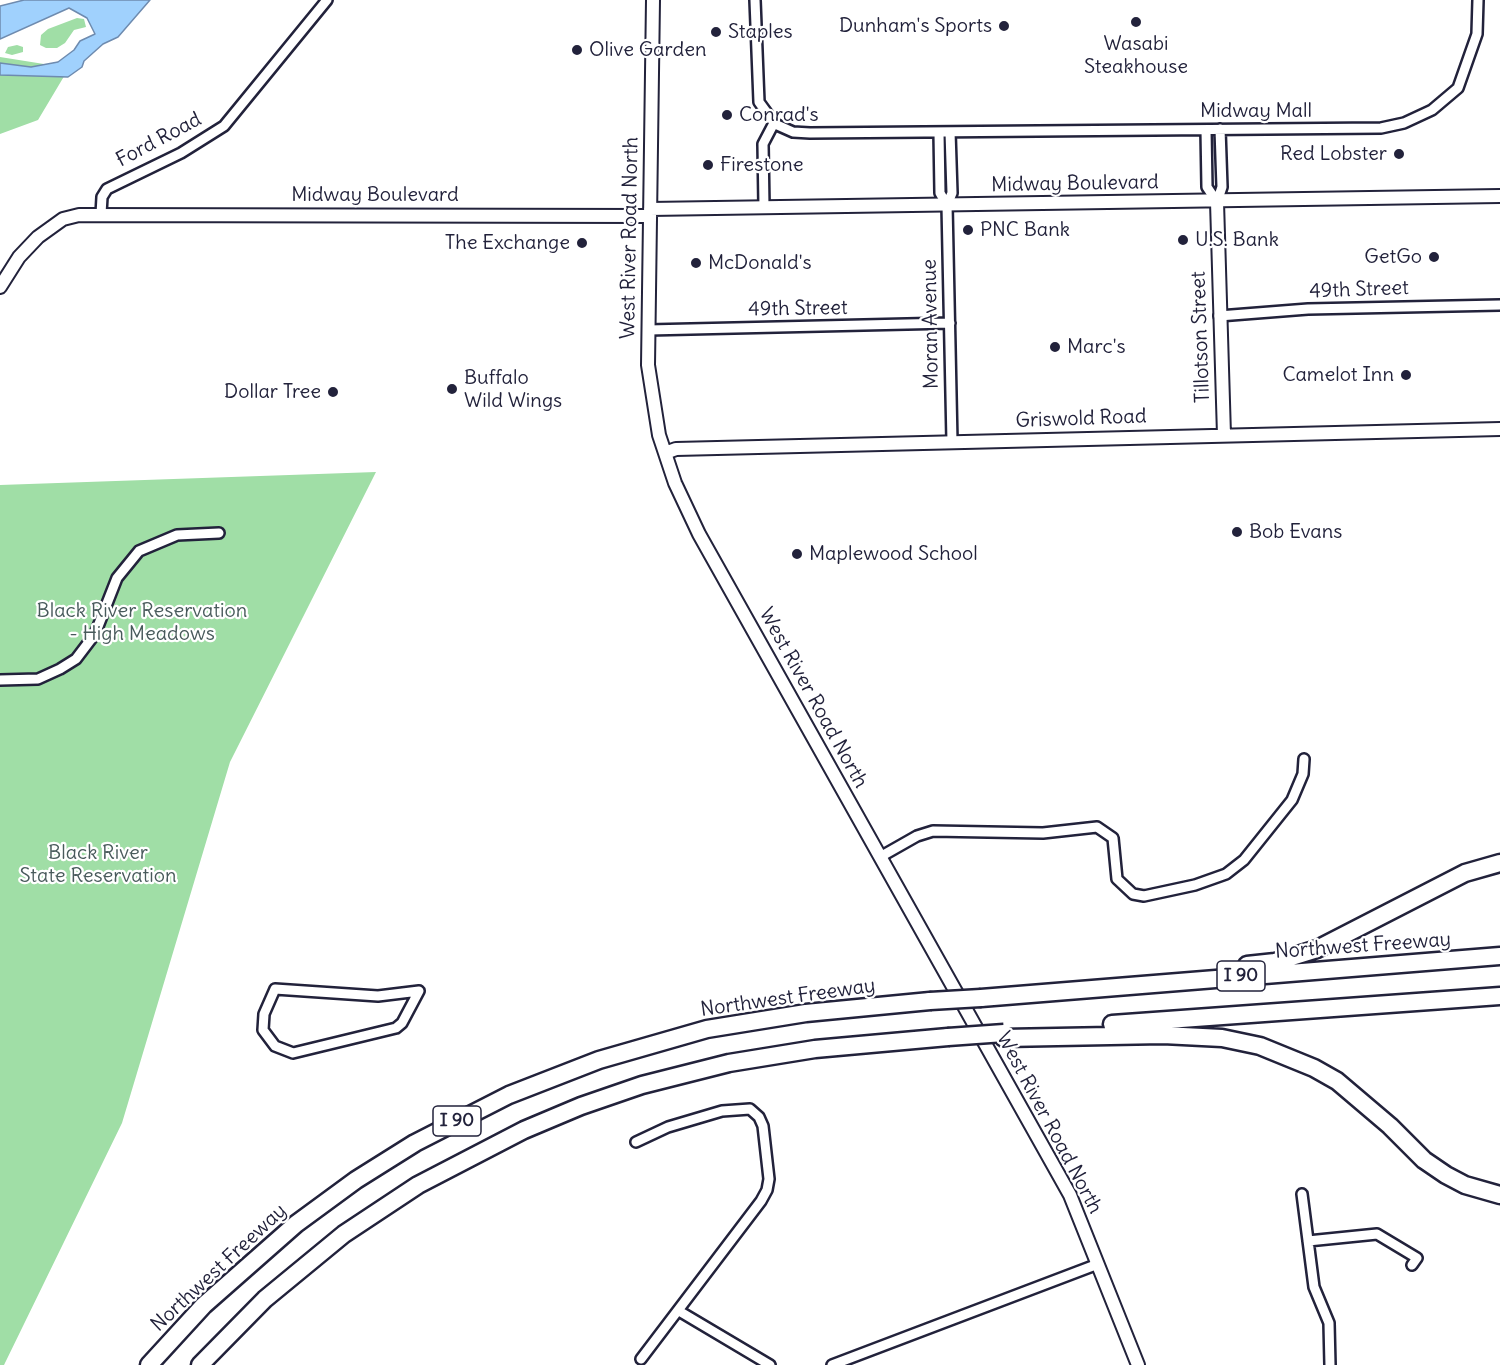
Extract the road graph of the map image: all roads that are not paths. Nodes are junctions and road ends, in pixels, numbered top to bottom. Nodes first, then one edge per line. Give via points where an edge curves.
1 (327, 0) edge
2 (653, 0) edge
3 (755, 0) edge
4 (1478, 0) edge
5 (774, 123) junction
6 (1220, 129) junction
7 (1206, 130) junction
8 (939, 132) junction
9 (951, 132) junction
10 (1500, 196) edge
11 (1217, 202) junction
12 (947, 205) junction
13 (764, 207) junction
14 (650, 212) junction
15 (101, 214) junction
16 (0, 287) edge
17 (1500, 305) edge
18 (1219, 316) junction
19 (950, 323) junction
20 (648, 330) junction
21 (1500, 429) edge
22 (1224, 435) junction
23 (952, 442) junction
24 (664, 453) junction
25 (219, 533) dead end
26 (0, 680) edge
27 (1304, 759) dead end
28 (880, 858) junction
29 (1500, 863) edge
30 (1500, 956) edge
31 (1035, 993) junction
32 (398, 995) joint
33 (1500, 996) edge
34 (1004, 1035) junction
35 (636, 1142) dead end
36 (1302, 1194) dead end
37 (1500, 1194) edge
38 (1308, 1241) junction
39 (1098, 1264) junction
40 (1412, 1265) dead end
41 (679, 1311) junction
42 (641, 1359) dead end
43 (149, 1365) edge
44 (200, 1365) edge
45 (770, 1365) edge
46 (832, 1365) edge
47 (1138, 1365) edge
48 (1330, 1365) edge

1 - 15 street, Ford Road via 224,126 188,150 107,189
2 - 14 street, West River Road North
3 - 5 street via 758,98
4 - 6 street, Midway Mall via 1478,33 1464,78 1455,92 1422,115 1381,128
5 - 8 street via 802,133
5 - 13 street via 763,144
6 - 7 street, Midway Mall
6 - 11 street, Tillotson Street via 1222,187
7 - 9 street, Midway Mall
7 - 11 street, Tillotson Street via 1207,186
8 - 9 street, Midway Mall
8 - 12 street, Moran Avenue via 940,193
9 - 12 street, Moran Avenue via 952,193
10 - 11 street, Midway Boulevard
11 - 12 street, Midway Boulevard
11 - 18 street, Tillotson Street
12 - 13 street, Midway Boulevard
12 - 19 street, Moran Avenue
13 - 14 street, Midway Boulevard
14 - 15 street, Midway Boulevard
14 - 20 street, West River Road North
15 - 16 street via 72,216 45,231 26,249
17 - 18 street, 49th Street via 1308,309
18 - 22 street, Tillotson Street
19 - 20 street, 49th Street
19 - 23 street, Moran Avenue
20 - 24 street, West River Road North via 652,400
21 - 22 street, Griswold Road
22 - 23 street, Griswold Road
23 - 24 street, Griswold Road via 676,449
24 - 28 street, West River Road North via 699,534
25 - 26 street via 177,535 139,551 118,577 95,634 76,659 38,678
27 - 28 street via 1303,774 1292,800 1244,860 1226,874 1195,885 1144,896 1133,894 1117,879 1113,838 1097,827 1043,833 933,831
28 - 39 street, West River Road North via 1070,1195
29 - 31 highway via 1465,873 1317,949 1275,962 1079,983
30 - 31 highway, Northwest Freeway / I 90
31 - 43 highway, Northwest Freeway / I 90, bridge via 806,1013 707,1029 599,1060 509,1095 416,1143 296,1224 204,1305
32 - 32 street via 419,991 402,1023 388,1031 293,1053 275,1046 263,1030 264,1014 275,989
33 - 34 highway, I 90
34 - 37 highway via 1163,1035 1222,1038 1260,1046 1337,1082 1446,1175 1465,1185
34 - 44 highway, I 90, bridge via 771,1056 685,1073 581,1106 524,1130 418,1185 344,1234 265,1299
35 - 41 street via 668,1127 738,1108 755,1112 763,1126 769,1170 767,1190
36 - 38 street
38 - 40 street via 1377,1234 1418,1258
38 - 48 street via 1314,1287 1329,1323
39 - 46 street
39 - 47 street, West River Road North
41 - 42 street
41 - 45 street

